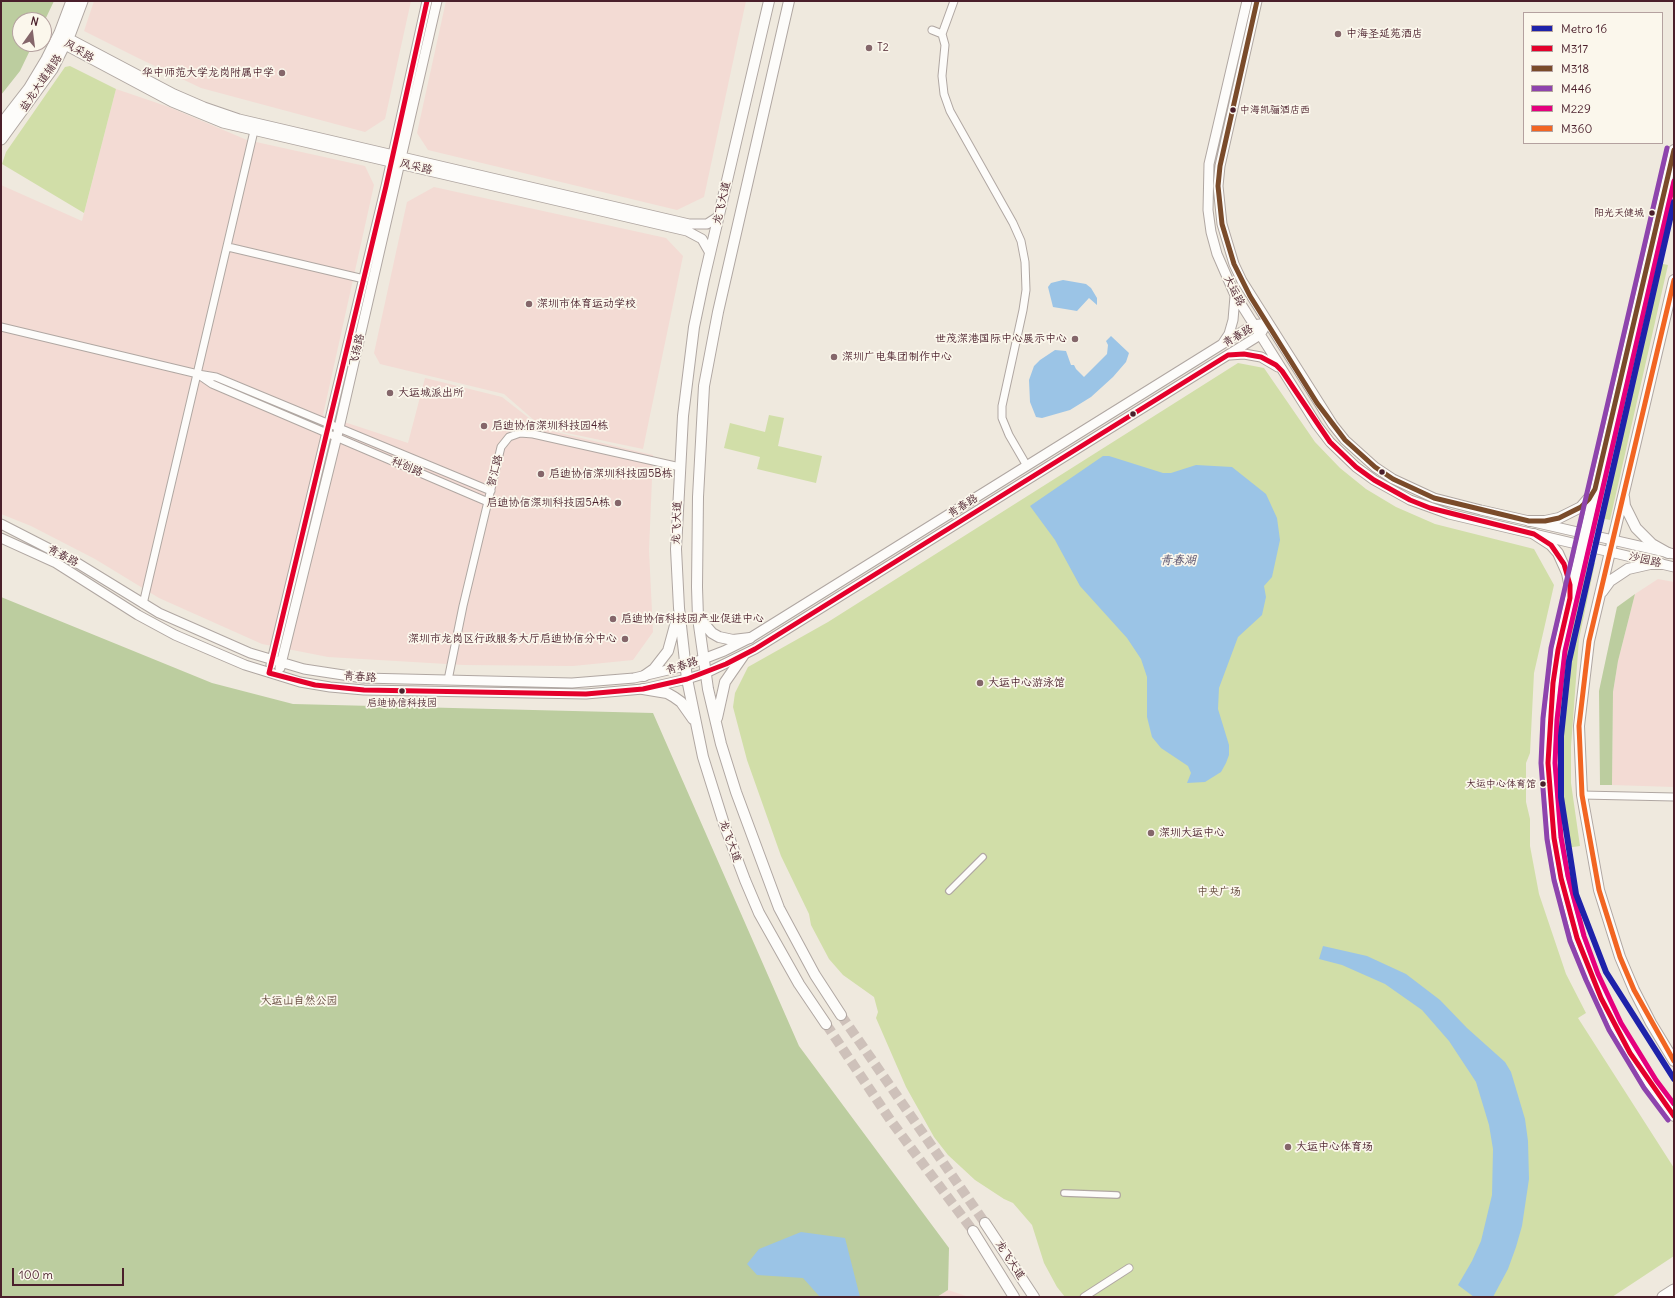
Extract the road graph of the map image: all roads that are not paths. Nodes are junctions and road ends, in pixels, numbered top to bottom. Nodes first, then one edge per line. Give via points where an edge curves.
1 (72, 1) edge
2 (82, 1) edge
3 (428, 1) edge
4 (437, 1) edge
5 (768, 1) edge
6 (789, 1) edge
7 (954, 1) edge
8 (1247, 1) edge
9 (1257, 1) edge
10 (932, 30) dead end
11 (942, 34) junction
12 (64, 40) junction
13 (1, 125) edge
14 (254, 131) junction
15 (1, 139) edge
16 (1674, 150) edge
17 (397, 159) junction
18 (718, 217) junction
19 (228, 248) junction
20 (710, 253) junction
21 (364, 279) junction
22 (1674, 280) edge
23 (1234, 293) junction
24 (1267, 323) junction
25 (1254, 325) junction
26 (1, 327) edge
27 (1260, 335) junction
28 (1221, 345) junction
29 (1228, 355) junction
30 (1282, 371) junction
31 (198, 374) junction
32 (328, 428) junction
33 (338, 432) junction
34 (1027, 466) junction
35 (680, 467) junction
36 (1595, 489) junction
37 (491, 491) junction
38 (1624, 492) junction
39 (488, 502) junction
40 (1528, 521) junction
41 (1, 524) edge
42 (1534, 534) junction
43 (1590, 535) junction
44 (1, 538) edge
45 (1612, 540) junction
46 (1582, 546) junction
47 (1592, 548) joint
48 (1610, 552) junction
49 (1671, 554) edge
50 (1662, 564) junction
51 (1674, 567) edge
52 (1570, 598) junction
53 (1599, 599) junction
54 (143, 604) junction
55 (679, 608) junction
56 (698, 618) junction
57 (750, 638) junction
58 (743, 656) junction
59 (705, 659) junction
60 (277, 661) junction
61 (686, 666) junction
62 (706, 673) junction
63 (274, 674) junction
64 (644, 676) junction
65 (687, 679) junction
66 (448, 680) junction
67 (643, 689) junction
68 (695, 721) junction
69 (716, 724) junction
70 (1582, 795) junction
71 (1674, 798) edge
72 (983, 857) dead end
73 (949, 891) dead end
74 (841, 1015) tunnel mouth
75 (826, 1024) tunnel mouth
76 (1674, 1061) edge
77 (1674, 1116) edge
78 (1064, 1193) dead end
79 (1118, 1195) dead end
80 (985, 1223) tunnel mouth
81 (973, 1231) tunnel mouth
82 (1129, 1268) dead end
83 (1674, 1290) edge
84 (1014, 1297) edge
85 (1034, 1297) edge
86 (1084, 1297) edge
87 (1663, 1297) edge

1 - 12 main road, 盐龙大道辅路
2 - 12 main road, 盐龙大道辅路
3 - 17 street, 飞扬路
4 - 17 street, 飞扬路
5 - 18 main road, 龙飞大道
6 - 56 main road, 龙飞大道 via 718,312 704,386 696,556
7 - 11 street
8 - 23 street, 大运路 via 1213,143 1207,187 1211,232 1217,254
9 - 24 street, 大运路 via 1223,147 1218,186 1222,224 1234,264
10 - 11 street
11 - 34 street via 945,45 942,76 944,94 950,111 1021,241 1026,290 1002,406 1002,418
12 - 13 main road, 盐龙大道辅路
12 - 14 street, 风采路 via 187,110
12 - 15 main road, 盐龙大道辅路 via 35,94
12 - 17 street, 风采路 via 216,112
14 - 17 street, 风采路
14 - 19 street
16 - 36 main road
17 - 18 street, 风采路 via 689,224 707,224
17 - 20 street, 风采路 via 687,232 702,239
17 - 21 street, 飞扬路
17 - 33 street, 飞扬路
18 - 20 main road, 龙飞大道
19 - 21 street
19 - 31 street
20 - 35 main road, 龙飞大道 via 690,355
21 - 32 street, 飞扬路
22 - 38 main road
23 - 25 street, 大运路
23 - 28 street via 1233,320
24 - 25 street, 青春路
24 - 27 street, 青春路
24 - 40 street, 大运路 via 1333,425 1345,440 1375,467 1406,486 1434,498
25 - 27 street, 大运路
25 - 28 street, 青春路
26 - 31 street, 科创路
27 - 29 street, 青春路
27 - 30 street, 大运路
28 - 34 street, 青春路
29 - 30 street via 1261,357
29 - 58 street, 青春路
30 - 42 street, 大运路 via 1330,442 1351,463 1374,480 1430,508
31 - 32 street, 科创路 via 216,377
31 - 54 street
32 - 33 street, 科创路
32 - 60 street, 飞扬路
33 - 37 street
33 - 39 street, 科创路
33 - 60 street, 飞扬路
34 - 57 street, 青春路
35 - 37 street, 智汇路 via 520,433 509,437 501,447
35 - 55 main road, 龙飞大道 via 676,549
36 - 40 main road via 1585,503 1571,513 1559,518
36 - 43 main road
37 - 39 street, 智汇路
38 - 45 main road
38 - 49 main road via 1626,506 1636,528 1652,544
39 - 66 street, 智汇路
40 - 43 street, 大运路
41 - 54 street, 青春路 via 79,564
42 - 46 street, 大运路
42 - 52 main road via 1551,545 1564,564 1570,585
43 - 45 street, 沙园路
43 - 46 main road
44 - 63 street, 青春路 via 56,563 154,624 224,657
45 - 48 main road
45 - 49 street, 沙园路
46 - 47 street, 大运路
46 - 52 main road
47 - 48 street, 沙园路
48 - 50 street, 沙园路
48 - 53 main road
50 - 51 street, 沙园路
50 - 53 main road via 1628,569 1610,581
52 - 77 main road via 1558,650 1549,726 1550,802 1561,878 1577,938 1601,998 1630,1053
53 - 70 main road via 1589,641 1581,697 1579,726
54 - 60 street, 青春路 via 201,633
55 - 61 main road, 龙飞大道
55 - 64 main road via 668,651 654,669
56 - 57 main road via 706,628 719,637 733,640
56 - 59 main road, 龙飞大道
57 - 59 street, 青春路
58 - 62 street, 青春路
58 - 69 main road via 725,682
59 - 61 street, 青春路
59 - 62 main road, 龙飞大道
60 - 63 street, 飞扬路
60 - 66 street, 青春路 via 343,676
61 - 64 street, 青春路
61 - 65 main road, 龙飞大道
62 - 65 street, 青春路
62 - 69 main road, 龙飞大道
63 - 67 street, 青春路 via 315,685 364,690 586,694
64 - 66 street, 青春路 via 572,683
65 - 67 street, 青春路
65 - 68 main road, 龙飞大道
67 - 68 main road via 667,693 674,697
68 - 75 main road, 龙飞大道 via 703,757 724,824 745,880 775,942
69 - 74 main road, 龙飞大道 via 736,792 779,908 815,975
70 - 71 street
70 - 76 main road via 1591,854 1608,922 1634,990
72 - 73 street
78 - 79 street
80 - 85 main road, 龙飞大道
81 - 84 main road, 龙飞大道
82 - 86 street
83 - 87 main road

